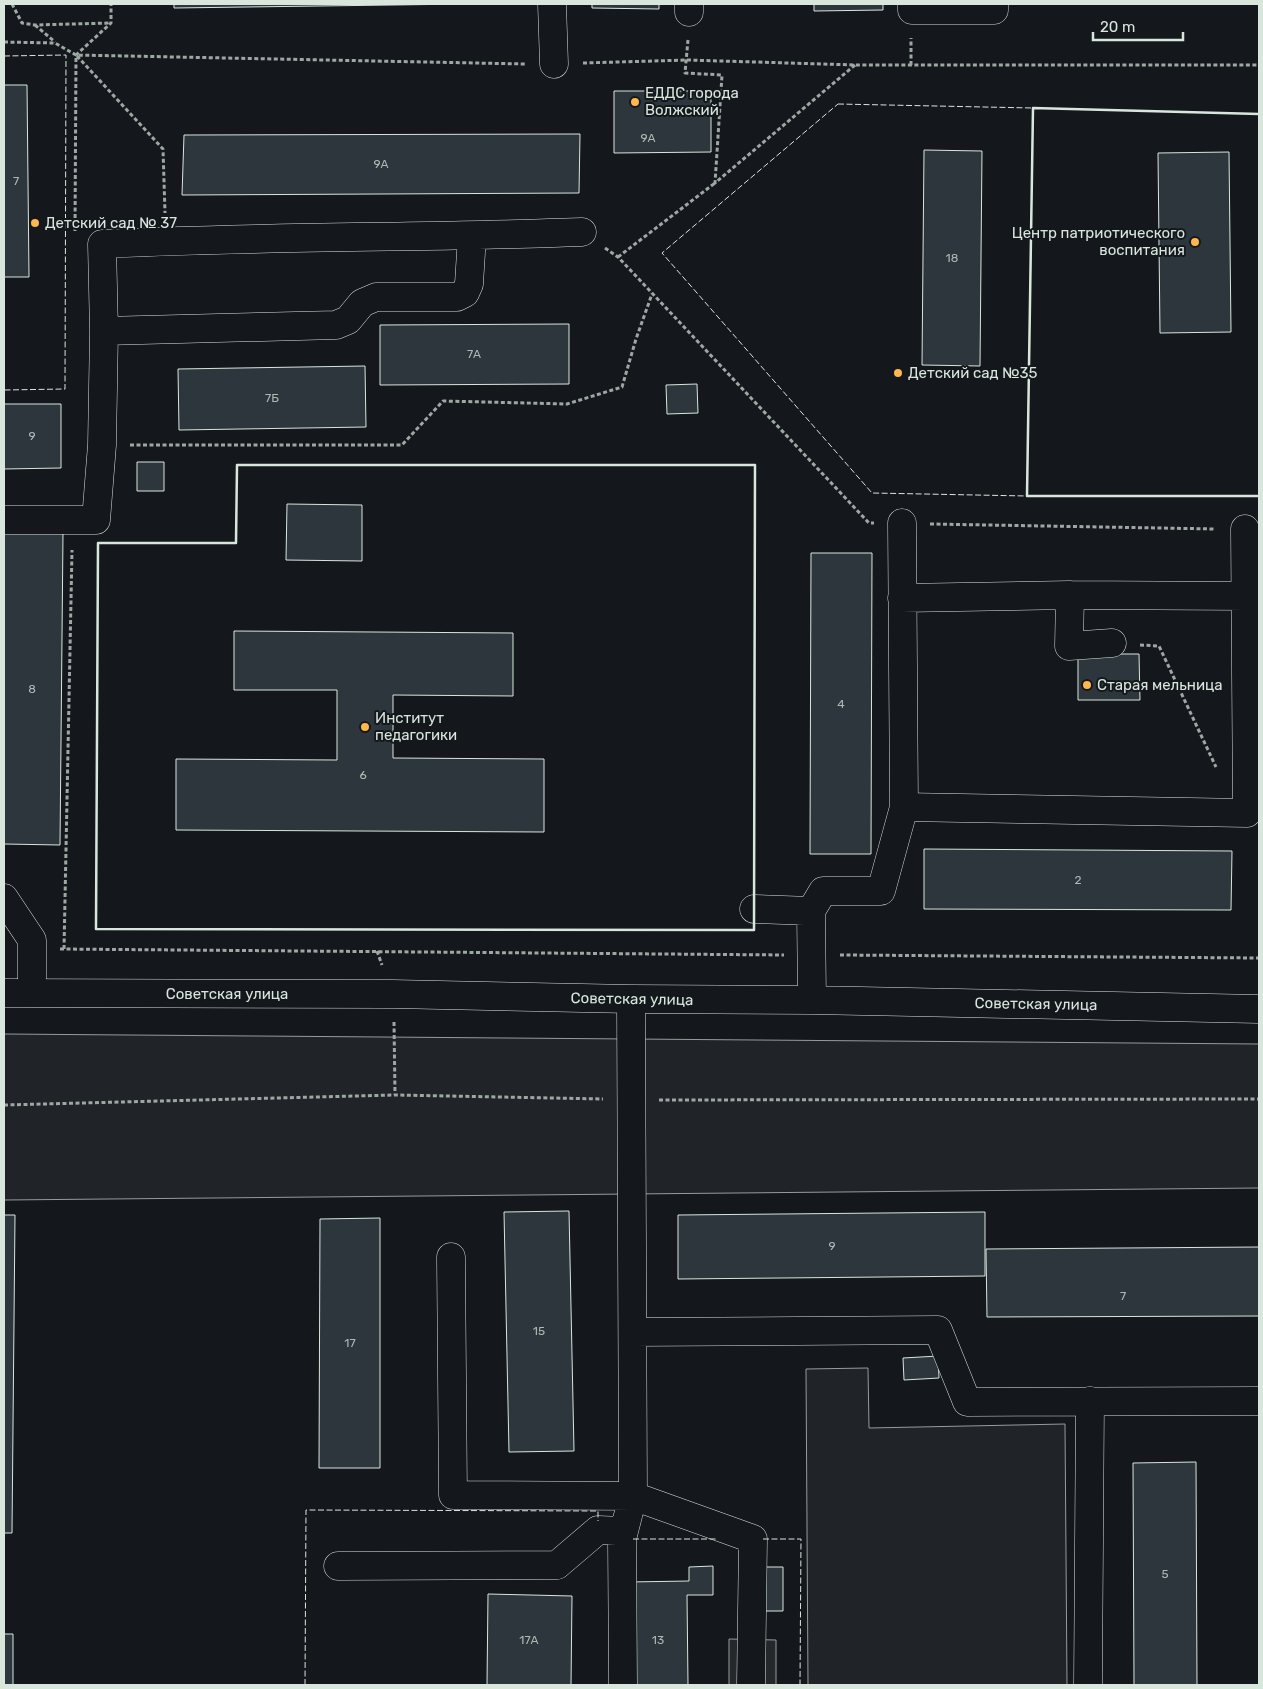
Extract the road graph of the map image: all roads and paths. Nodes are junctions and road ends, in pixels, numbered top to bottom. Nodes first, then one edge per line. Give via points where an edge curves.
1 (12, 4) edge
2 (552, 4) edge
3 (912, 4) edge
4 (994, 4) edge
5 (111, 23) dead end
6 (35, 25) junction
7 (4, 42) edge
8 (55, 43) junction
9 (76, 55) junction
10 (687, 60) junction
11 (554, 64) junction
12 (856, 65) junction
13 (1259, 65) edge
14 (715, 183) junction
15 (582, 232) joint
16 (472, 236) junction
17 (165, 241) junction
18 (618, 257) junction
19 (652, 294) junction
20 (104, 331) junction
21 (102, 446) junction
22 (4, 520) edge
23 (72, 521) junction
24 (902, 523) junction
25 (1246, 529) joint
26 (1070, 595) junction
27 (1246, 596) junction
28 (902, 598) junction
29 (1112, 643) joint
30 (1217, 769) dead end
31 (904, 807) junction
32 (4, 898) edge
33 (754, 909) dead end
34 (811, 911) junction
35 (811, 955) junction
36 (1259, 958) edge
37 (4, 993) edge
38 (32, 993) junction
39 (630, 999) junction
40 (812, 1000) junction
41 (1259, 1009) edge
42 (451, 1258) dead end
43 (633, 1332) junction
44 (1090, 1401) junction
45 (1259, 1401) edge
46 (633, 1496) junction
47 (623, 1531) junction
48 (338, 1566) dead end
49 (623, 1685) edge
50 (751, 1685) edge
51 (1088, 1685) edge

1 - 6 path via 22,23
2 - 11 street
3 - 4 street via 912,10 994,10
5 - 6 path
6 - 8 path
7 - 8 path
8 - 9 path
9 - 11 path
9 - 17 path via 163,150
10 - 11 path
10 - 12 path
10 - 14 path via 685,73 722,75
12 - 13 path
12 - 14 path
14 - 18 path
15 - 16 street
15 - 18 path
16 - 17 street
16 - 20 street via 469,284 465,293 457,297 376,297 362,302 348,320 336,325
17 - 20 street via 102,244
18 - 19 path
19 - 21 path via 622,387 567,404 443,401 402,445
19 - 24 path via 869,523
20 - 21 street
21 - 23 street via 96,520
22 - 23 street
23 - 35 path via 64,949
24 - 25 path
24 - 28 street
25 - 27 street
26 - 27 street
26 - 28 street
26 - 29 street via 1069,646
27 - 31 street via 1247,813
28 - 31 street
29 - 30 path via 1159,646
31 - 34 street via 881,891 823,891
32 - 38 street via 32,940
33 - 34 street
34 - 35 street
35 - 36 path
35 - 40 street
37 - 38 street, Советская улица
38 - 39 street, Советская улица via 383,994
39 - 40 street, Советская улица
39 - 43 street
40 - 41 street, Советская улица
42 - 46 street via 453,1495
43 - 44 street via 938,1330 967,1402
43 - 46 street
44 - 45 street
44 - 51 street
46 - 47 street
46 - 50 street via 753,1539
47 - 48 street via 598,1530 556,1565
47 - 49 street

